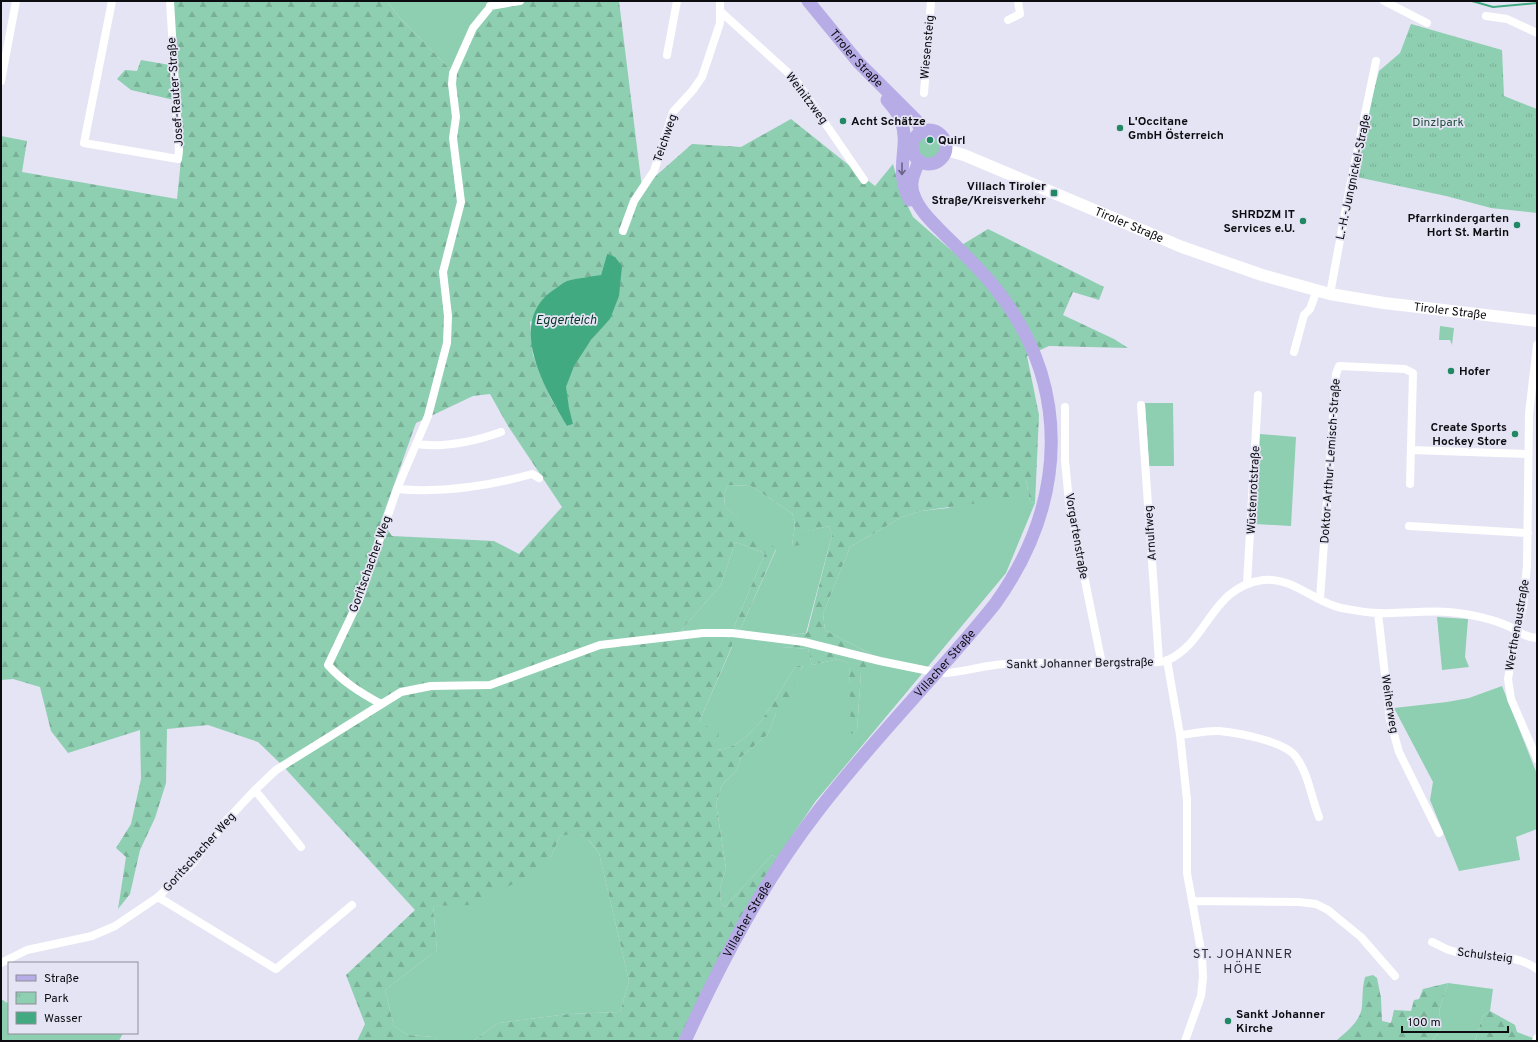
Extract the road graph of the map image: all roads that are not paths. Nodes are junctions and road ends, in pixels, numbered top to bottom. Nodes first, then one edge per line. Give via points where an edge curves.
1 (16, 1) edge
2 (112, 1) edge
3 (170, 1) edge
4 (520, 1) edge
5 (677, 1) edge
6 (720, 1) edge
7 (808, 1) edge
8 (931, 1) edge
9 (1018, 1) edge
10 (1384, 1) edge
11 (492, 4) edge
12 (720, 11) junction
13 (1486, 16) dead end
14 (1008, 20) dead end
15 (1427, 23) dead end
16 (1537, 33) edge
17 (667, 55) dead end
18 (1376, 61) dead end
19 (1, 81) edge
20 (877, 82) junction
21 (924, 93) dead end
22 (922, 132) junction
23 (946, 150) junction
24 (919, 161) junction
25 (864, 180) dead end
26 (931, 221) junction
27 (623, 231) dead end
28 (1317, 290) junction
29 (1330, 294) junction
30 (1537, 321) edge
31 (1537, 345) edge
32 (1294, 352) dead end
33 (1258, 396) dead end
34 (1141, 405) dead end
35 (1065, 407) dead end
36 (501, 432) dead end
37 (417, 444) junction
38 (1411, 450) junction
39 (1528, 454) junction
40 (539, 478) dead end
41 (1410, 484) dead end
42 (397, 489) junction
43 (1409, 526) dead end
44 (1528, 533) junction
45 (1247, 584) junction
46 (1320, 599) junction
47 (1378, 613) junction
48 (1516, 631) junction
49 (1537, 638) edge
50 (1167, 660) junction
51 (1158, 661) junction
52 (1102, 664) junction
53 (929, 671) dead end
54 (945, 673) dead end
55 (382, 704) junction
56 (1180, 735) junction
57 (1537, 759) edge
58 (255, 790) junction
59 (1318, 817) dead end
60 (1439, 833) dead end
61 (301, 847) dead end
62 (158, 898) junction
63 (1192, 902) junction
64 (352, 905) dead end
65 (1432, 942) dead end
66 (1, 963) edge
67 (1537, 969) edge
68 (1395, 976) dead end
69 (1537, 1038) edge
70 (686, 1041) edge
71 (1185, 1041) edge
72 (1536, 1041) edge

1 - 19 street
2 - 3 street, Josef-Rauter-Straße via 84,143 178,159 180,151
4 - 11 street
5 - 17 street
6 - 12 street, Teichweg
7 - 20 main road, Tiroler Straße
8 - 21 street, Wiesensteig
9 - 14 street via 1020,14
10 - 15 street
11 - 37 street, Goritschacher Weg via 473,28 453,73 456,117 453,138 461,202 443,272 448,316 447,343 428,416
12 - 25 street, Weinitzweg via 795,79
12 - 27 street, Teichweg via 720,23 702,76 673,112 654,170 634,200
13 - 16 street via 1507,19
18 - 29 street, L.-H.-Jungnickel-Straße
20 - 22 main road, Tiroler Straße via 916,120
20 -> 26 main road via 879,90 901,121 904,142 901,170 903,188 916,213 925,222
22 - 23 main road via 931,130 938,133 944,139
22 - 24 main road via 915,138 912,147
23 - 24 main road via 942,159 934,164
23 - 28 main road, Tiroler Straße via 964,154 1219,261
24 - 26 main road via 912,176 912,188 915,198
26 - 70 main road, Villacher Straße via 991,283 1020,322 1029,339 1045,385 1051,426 1047,488 1030,542 1009,584 995,604 849,771 787,853 762,890 734,941
28 - 29 main road, Tiroler Straße
28 - 32 street via 1310,309 1304,315
29 - 30 main road, Tiroler Straße
31 - 39 street, Werthenaustraße via 1528,414
33 - 45 street, Wüstenrotstraße
34 - 51 street, Arnulfweg
35 - 52 street, Vorgartenstraße via 1065,461 1069,502
36 - 37 street via 475,441 435,447
37 - 42 street, Goritschacher Weg
38 - 39 street
38 - 41 street
38 - 46 street, Doktor-Arthur-Lemisch-Straße via 1413,373 1405,369 1338,366
39 - 44 street, Werthenaustraße
40 - 42 street via 532,474 494,484 419,491
42 - 55 street, Goritschacher Weg via 359,600 328,665 353,688
43 - 44 street
44 - 48 street, Werthenaustraße via 1523,606
45 - 46 street via 1265,580 1284,582
45 - 50 street via 1233,591 1188,646
46 - 47 street via 1339,607
47 - 48 street via 1448,612 1478,617
47 - 60 street, Weiherweg via 1390,720 1399,752
48 - 49 street via 1524,637
48 - 57 street, Werthenaustraße via 1508,679 1512,699
50 - 51 street, Sankt Johanner Bergstraße
50 - 56 street
51 - 52 street, Sankt Johanner Bergstraße
52 - 54 street, Sankt Johanner Bergstraße via 1003,664
53 - 55 street via 804,642 732,633 704,633 600,645 490,685 431,686 401,692
55 - 58 street, Goritschacher Weg via 276,770
56 - 59 street via 1218,731 1271,741 1295,755 1306,773
56 - 63 street via 1187,800 1187,873
58 - 61 street
58 - 62 street, Goritschacher Weg via 225,822 192,864
62 - 64 street via 276,969
62 - 66 street, Goritschacher Weg via 115,926 92,936 27,950
63 - 68 street via 1316,904 1328,910 1361,938
63 - 71 street via 1203,976 1201,996
65 - 67 street, Schulsteig via 1448,950 1517,959 1528,962
69 - 72 street

